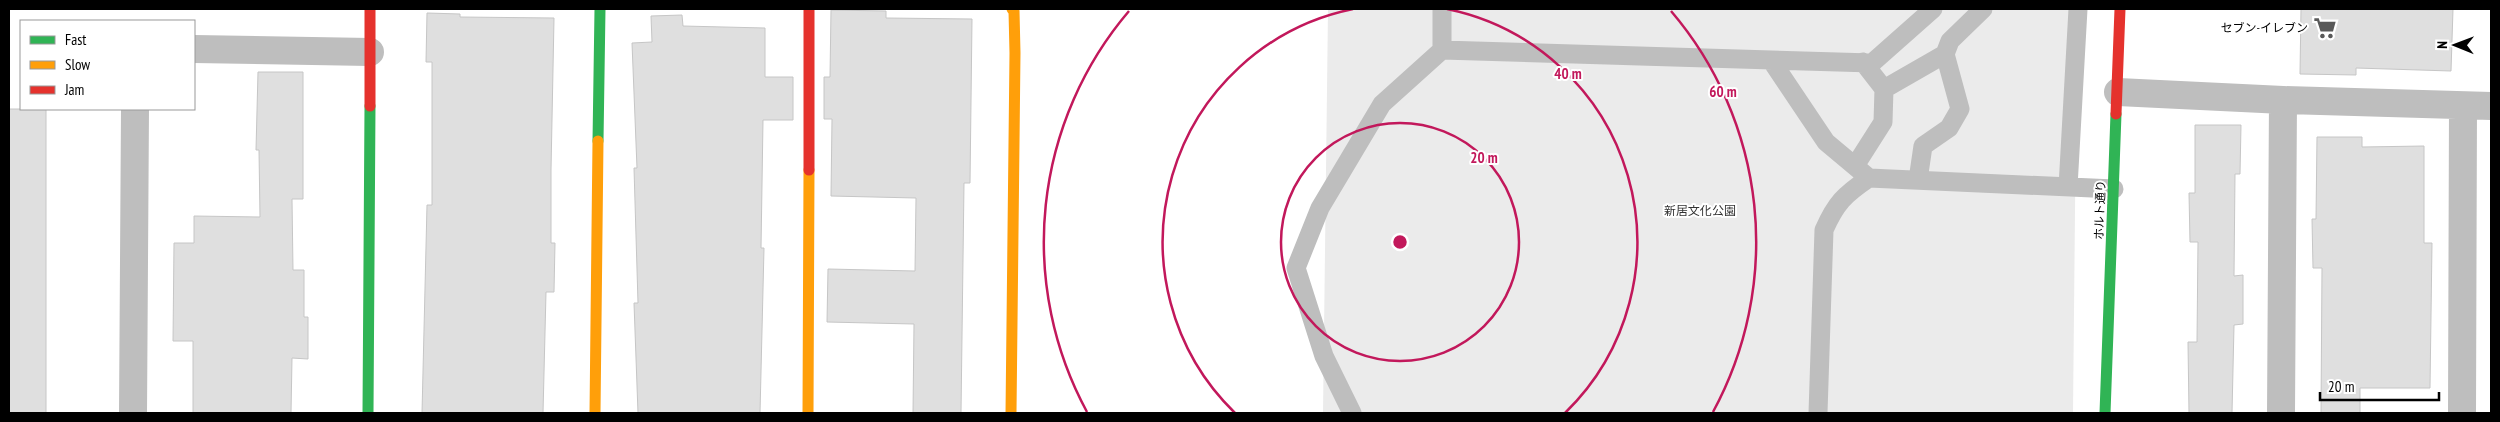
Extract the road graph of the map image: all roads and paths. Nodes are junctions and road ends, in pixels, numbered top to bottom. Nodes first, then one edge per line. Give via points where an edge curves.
1 (370, 9) edge
2 (600, 9) edge
3 (809, 9) edge
4 (1012, 9) edge
5 (1442, 9) edge
6 (1933, 9) edge
7 (1983, 9) edge
8 (2078, 9) edge
9 (2120, 9) edge
10 (195, 49) edge
11 (1442, 50) junction
12 (370, 52) junction
13 (1945, 54) junction
14 (1771, 60) junction
15 (1863, 62) junction
16 (1884, 89) junction
17 (2118, 92) junction
18 (2283, 100) junction
19 (2463, 106) junction
20 (2491, 106) edge
21 (135, 110) edge
22 (1862, 172) junction
23 (1918, 180) junction
24 (2068, 188) junction
25 (2114, 189) junction
26 (133, 413) edge
27 (368, 413) edge
28 (595, 413) edge
29 (808, 413) edge
30 (1011, 413) edge
31 (1352, 413) edge
32 (1818, 413) edge
33 (2105, 413) edge
34 (2281, 413) edge
35 (2462, 413) edge

1 - 12 street
2 - 28 street
3 - 29 street
4 - 30 street via 1015,53
5 - 11 lane
6 - 15 lane via 1872,63
7 - 13 lane via 1950,41
8 - 24 lane
9 - 17 street, ホルト通り
10 - 12 street
11 - 14 lane
11 - 31 lane via 1382,104 1320,208 1296,268 1324,356
12 - 27 street
13 - 16 lane
13 - 23 lane via 1960,109 1948,128 1923,146
14 - 15 lane
14 - 22 lane via 1826,142
15 - 16 lane
16 - 22 lane via 1883,122
17 - 18 street
17 - 25 street, ホルト通り
18 - 19 street
18 - 34 street
19 - 20 street
19 - 35 street
21 - 26 street
22 - 23 lane
22 - 32 lane via 1853,189 1834,207 1824,230
23 - 24 lane
24 - 25 lane
25 - 33 street, ホルト通り

